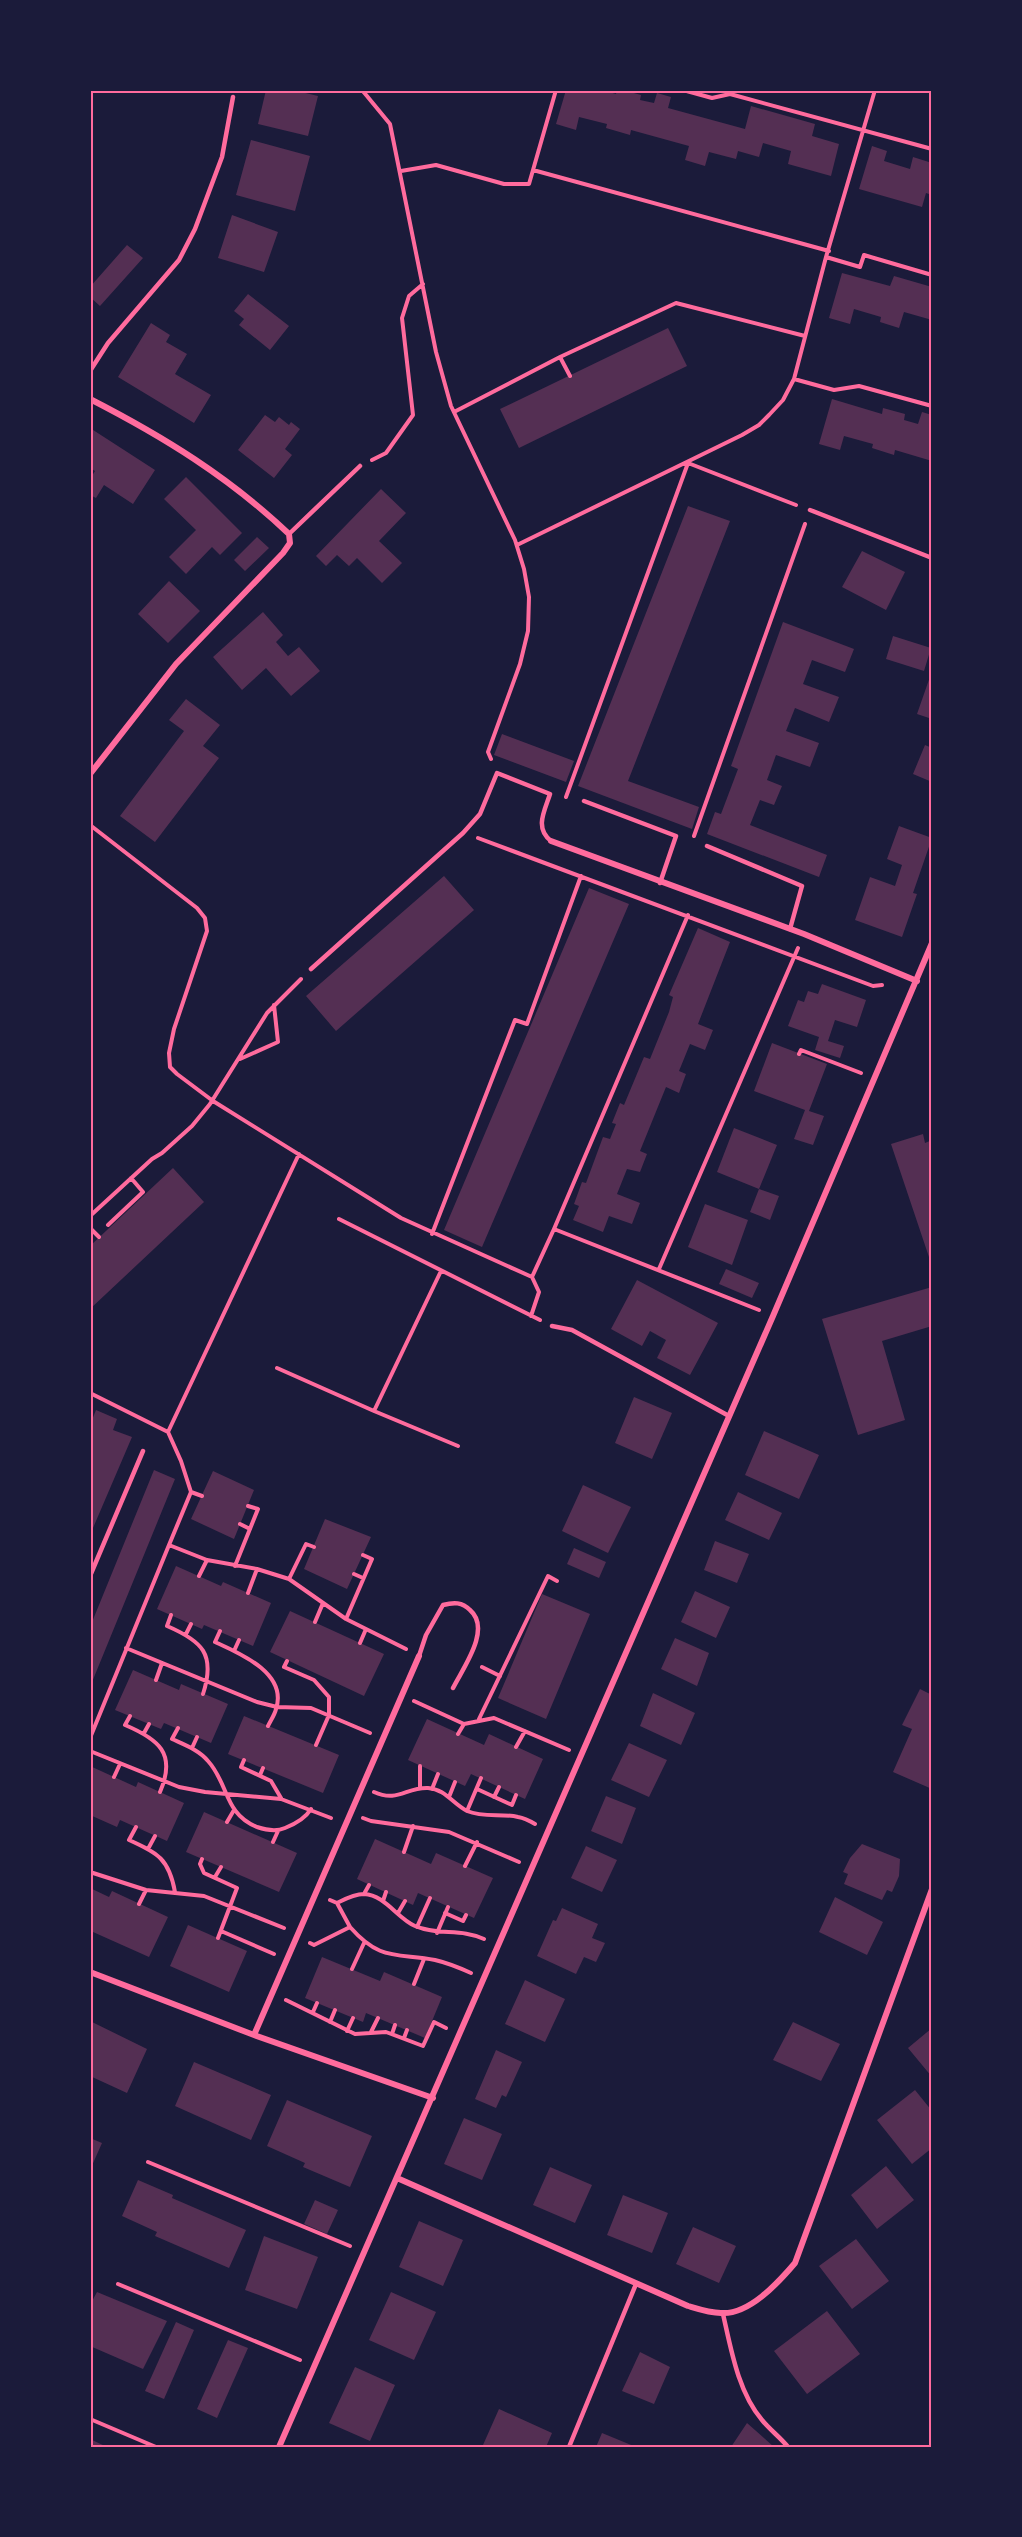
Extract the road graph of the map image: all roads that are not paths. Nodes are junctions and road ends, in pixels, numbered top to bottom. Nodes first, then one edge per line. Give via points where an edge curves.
1 (233, 97) dead end
2 (90, 371) edge
3 (90, 399) edge
4 (360, 466) road end
5 (810, 510) road end
6 (289, 534) junction
7 (932, 558) edge
8 (90, 774) edge
9 (584, 801) dead end
10 (551, 841) joint
11 (707, 846) dead end
12 (660, 883) junction
13 (790, 929) junction
14 (932, 943) edge
15 (311, 969) road end
16 (917, 981) junction
17 (552, 1326) road end
18 (729, 1416) junction
19 (143, 1450) dead end
20 (90, 1576) edge
21 (419, 1656) joint
22 (453, 1688) dead end
23 (932, 1889) edge
24 (90, 1972) edge
25 (254, 2035) junction
26 (432, 2097) junction
27 (397, 2178) junction
28 (636, 2284) junction
29 (723, 2314) junction
30 (279, 2447) edge
31 (569, 2447) edge
32 (788, 2447) edge

1 - 2 lane via 222,156 179,260 108,342
3 - 6 street via 211,468
4 - 6 lane
5 - 7 lane
6 - 8 street via 290,543 283,553 176,664
9 - 12 lane via 676,836
10 - 12 street
10 - 15 lane via 543,835 541,824 550,794 497,773 480,814 463,833
11 - 13 lane via 802,886
12 - 13 street
13 - 16 street
14 - 16 street
16 - 18 street
17 - 18 lane via 572,1330
18 - 26 street
19 - 20 lane
21 - 22 lane via 443,1605 463,1604 473,1612 479,1636
21 - 25 street
23 - 29 street via 795,2263 764,2296
24 - 25 street
25 - 26 street
26 - 27 street
27 - 28 street
27 - 30 street
28 - 29 street via 688,2306
28 - 31 lane
29 - 32 lane via 732,2356 747,2397 761,2419

